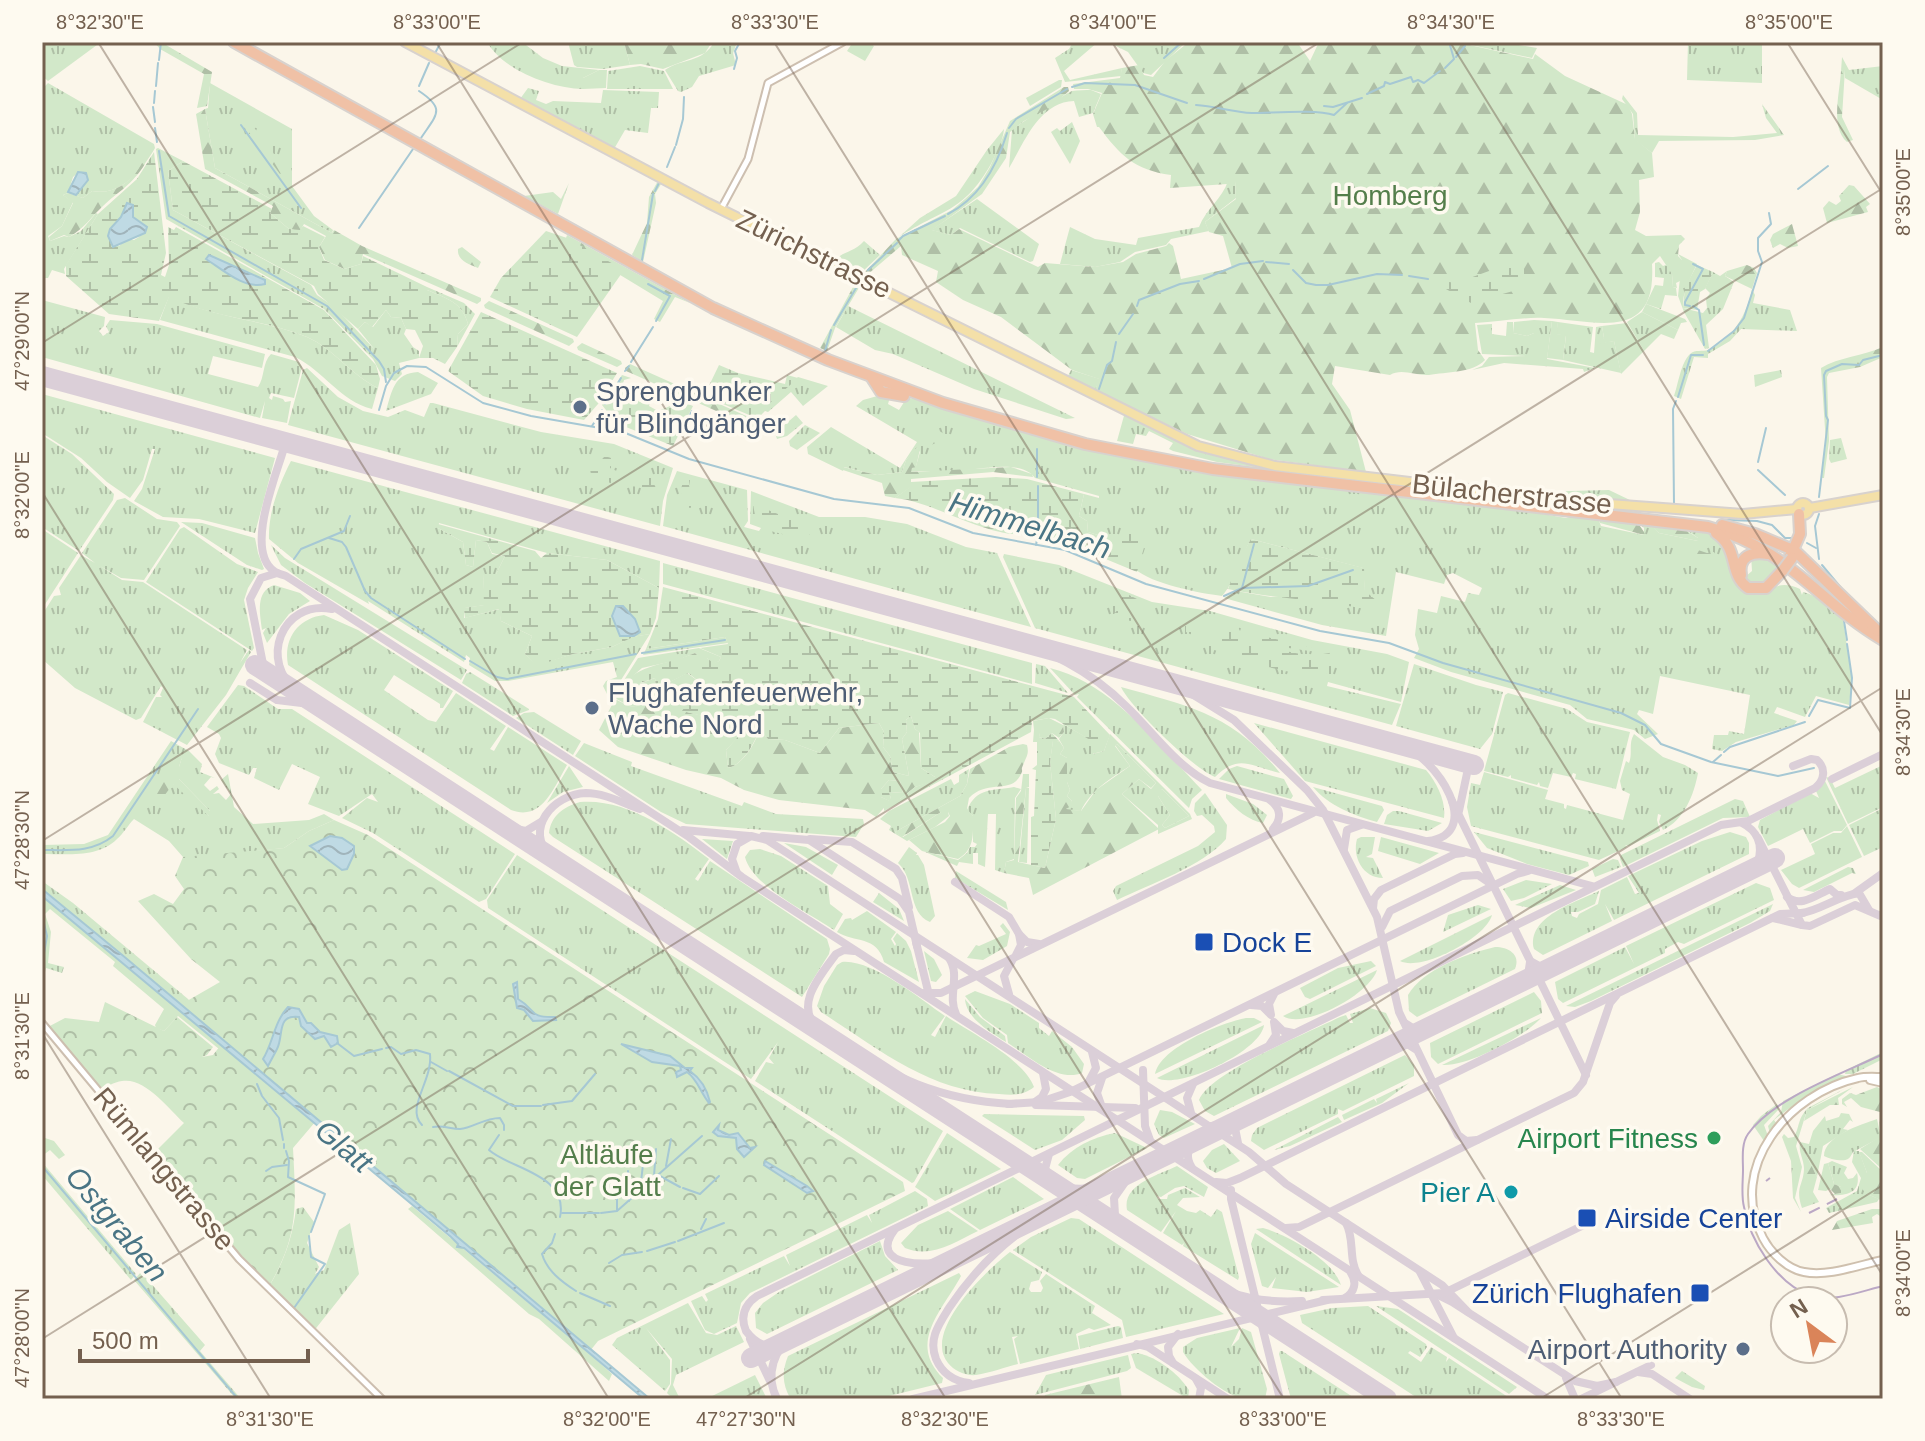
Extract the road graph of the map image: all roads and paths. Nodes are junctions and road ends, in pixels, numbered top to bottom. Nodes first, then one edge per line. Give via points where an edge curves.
1 (234, 42) edge
2 (243, 42) edge
3 (405, 42) edge
4 (843, 42) edge
5 (721, 209) junction
6 (1229, 454) joint
7 (1883, 495) edge
8 (1803, 511) junction
9 (1692, 522) junction
10 (1792, 554) junction
11 (1775, 556) junction
12 (1782, 569) junction
13 (1883, 637) edge
14 (42, 1023) edge
15 (1883, 1080) edge
16 (1883, 1260) edge
17 (382, 1399) edge

1 - 9 highway via 680,291 870,377 881,392 920,395 1046,434 1198,467 1554,511
2 - 9 highway via 698,295 814,350 933,395 1077,437 1204,464
3 - 5 main road, Zürichstrasse
4 - 5 street via 767,85 748,159
5 - 6 main road, Zürichstrasse via 1188,442
6 - 8 main road, Bülacherstrasse via 1275,466 1581,503 1743,514
7 - 8 main road, Bülacherstrasse
8 - 10 highway
9 - 10 highway via 1748,532
9 - 11 highway
9 - 12 highway via 1727,542 1738,578 1748,588 1768,587
9 - 13 highway via 1740,533 1777,552
10 - 12 highway, bridge
10 - 13 highway
11 - 12 highway via 1748,555 1740,566 1742,578 1762,586
11 - 13 highway via 1848,617
14 - 17 street, Rümlangstrasse via 239,1259
15 - 16 main road via 1830,1087 1793,1112 1768,1140 1755,1166 1752,1190 1764,1240 1792,1268 1822,1273

